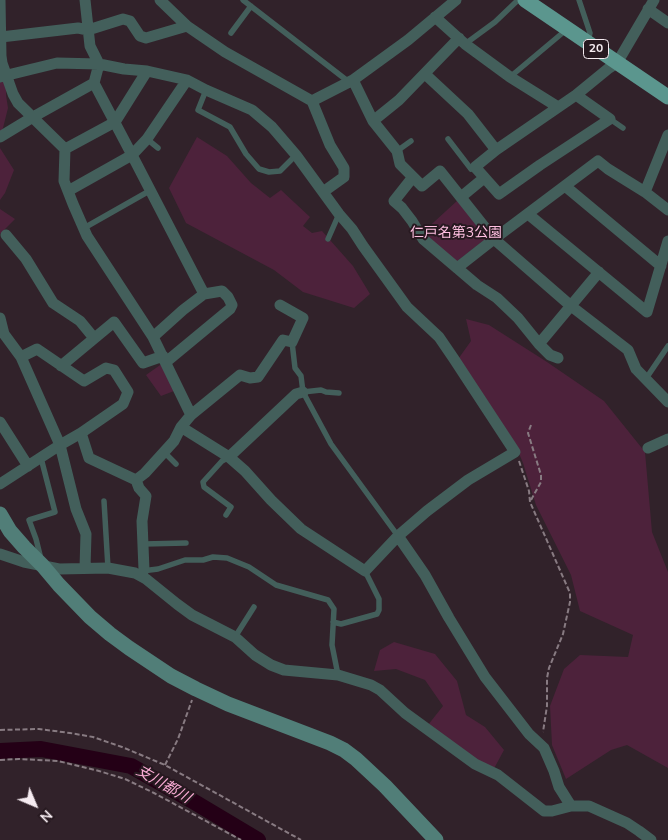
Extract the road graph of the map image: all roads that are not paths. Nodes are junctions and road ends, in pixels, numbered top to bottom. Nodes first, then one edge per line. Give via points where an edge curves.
1 (0, 0) edge
2 (85, 0) edge
3 (160, 0) edge
4 (242, 0) edge
5 (456, 0) edge
6 (518, 0) edge
7 (524, 0) edge
8 (579, 0) edge
9 (651, 5) edge
10 (251, 6) junction
11 (435, 17) junction
12 (668, 23) edge
13 (186, 26) junction
14 (568, 29) junction
15 (88, 30) junction
16 (231, 33) dead end
17 (1, 38) edge
18 (462, 41) junction
19 (588, 44) junction
20 (617, 63) junction
21 (99, 64) junction
22 (147, 71) junction
23 (425, 74) junction
24 (3, 76) edge
25 (510, 77) junction
26 (187, 80) junction
27 (351, 81) junction
28 (94, 83) junction
29 (206, 90) junction
30 (576, 95) junction
31 (668, 97) edge
32 (312, 101) junction
33 (558, 108) junction
34 (33, 117) junction
35 (610, 119) junction
36 (373, 121) junction
37 (115, 122) junction
38 (623, 128) dead end
39 (668, 135) edge
40 (0, 137) edge
41 (146, 139) junction
42 (448, 140) dead end
43 (411, 141) dead end
44 (158, 148) dead end
45 (65, 149) junction
46 (496, 150) junction
47 (397, 151) junction
48 (132, 155) junction
49 (296, 156) junction
50 (475, 167) junction
51 (413, 177) junction
52 (484, 178) junction
53 (565, 186) junction
54 (151, 190) junction
55 (68, 191) junction
56 (323, 192) junction
57 (645, 192) junction
58 (461, 197) junction
59 (668, 210) edge
60 (340, 214) junction
61 (528, 214) junction
62 (84, 228) junction
63 (6, 235) edge
64 (328, 239) dead end
65 (494, 239) junction
66 (668, 241) edge
67 (661, 266) junction
68 (457, 268) junction
69 (599, 272) junction
70 (656, 281) junction
71 (668, 286) edge
72 (204, 294) junction
73 (280, 305) dead end
74 (571, 306) junction
75 (0, 318) edge
76 (2, 335) edge
77 (153, 337) junction
78 (94, 338) junction
79 (292, 342) junction
80 (539, 344) junction
81 (668, 346) edge
82 (21, 357) junction
83 (558, 358) dead end
84 (165, 359) junction
85 (61, 366) junction
86 (645, 380) junction
87 (303, 392) junction
88 (339, 393) dead end
89 (668, 402) edge
90 (190, 415) junction
91 (0, 422) edge
92 (181, 427) junction
93 (81, 433) junction
94 (668, 438) edge
95 (60, 445) junction
96 (648, 448) dead end
97 (164, 452) junction
98 (228, 457) junction
99 (41, 458) junction
100 (176, 464) dead end
101 (28, 466) junction
102 (136, 480) junction
103 (0, 484) edge
104 (104, 501) dead end
105 (0, 514) edge
106 (226, 515) dead end
107 (398, 536) junction
108 (186, 543) dead end
109 (144, 544) junction
110 (0, 554) edge
111 (43, 566) junction
112 (85, 568) junction
113 (108, 568) junction
114 (140, 572) junction
115 (365, 572) junction
116 (254, 607) dead end
117 (334, 622) junction
118 (235, 637) junction
119 (338, 675) junction
120 (571, 806) junction
121 (436, 840) edge
122 (651, 840) edge

1 - 17 street
2 - 15 street
3 - 13 street
4 - 10 lane
5 - 11 street
6 - 18 lane via 495,22
7 - 14 main road, 20
8 - 19 lane via 590,33
9 - 12 street
9 - 20 street
10 - 16 lane
10 - 27 lane
11 - 18 street
11 - 27 street
13 - 15 street via 146,38 140,36 130,21 123,19
13 - 32 street
14 - 19 main road, 20
14 - 25 lane
15 - 17 street via 78,28
15 - 21 street via 90,46
17 - 24 street
18 - 23 street
18 - 25 street
19 - 20 main road, 20
20 - 30 street
20 - 31 main road, 20
21 - 22 street
21 - 24 street via 57,64
21 - 28 street
22 - 26 street
22 - 37 street
23 - 36 street
23 - 46 street via 468,114
24 - 34 street via 18,103
25 - 33 street
26 - 29 street
26 - 41 street
27 - 32 street
27 - 36 street
28 - 34 street
28 - 37 street
29 - 49 street via 252,110 272,127
29 - 49 lane via 198,110 230,127 259,169 280,171
30 - 33 street
30 - 35 street
32 - 56 street via 330,145 344,168 344,177
33 - 46 street
34 - 40 street
34 - 45 street
35 - 38 lane
35 - 52 street via 499,194
36 - 47 street
37 - 45 street
37 - 48 street
39 - 57 street
41 - 44 lane
41 - 48 street
42 - 50 lane via 471,169
43 - 47 lane
45 - 55 street via 64,181
46 - 50 street
47 - 51 street via 400,164
48 - 54 street
48 - 55 street
49 - 56 street
50 - 52 street
51 - 58 street via 422,186 440,171
51 - 68 street via 394,201 423,239
52 - 58 street
53 - 57 street via 598,161
53 - 61 street
53 - 67 street
54 - 62 lane
54 - 72 street
55 - 62 street
56 - 60 street
57 - 59 street
58 - 65 street
60 - 64 lane
60 - 107 street via 407,307 439,337 515,452 468,480
61 - 65 street
61 - 69 street
62 - 77 street
63 - 78 street via 26,258 53,304 80,321
65 - 68 street
65 - 74 street
66 - 67 street
67 - 70 street
68 - 80 street via 497,298
69 - 70 street via 648,312
69 - 74 street
70 - 71 street
72 - 77 street
72 - 84 street via 222,291 232,305
73 - 79 street via 303,318
74 - 80 street
74 - 86 street via 628,350
75 - 76 street
76 - 82 street
77 - 84 street
78 - 84 street via 114,322 143,362
78 - 85 street
79 - 87 lane via 295,368 301,376
79 - 90 street via 283,340 258,377 240,375
80 - 83 street
81 - 86 lane
82 - 85 street via 37,349
82 - 95 street
84 - 90 street
85 - 93 street via 84,381 106,368 114,370 128,392 123,404
86 - 89 street
87 - 88 lane
87 - 98 street via 296,394
87 - 107 lane via 331,444
90 - 92 street
91 - 101 street
92 - 97 street
92 - 98 street
93 - 95 street
93 - 102 street via 89,458
94 - 96 street
95 - 99 street
95 - 112 street via 76,509 86,534
97 - 100 lane
97 - 102 street
98 - 106 lane via 203,482 204,487 231,507
98 - 115 street via 301,529
99 - 101 street
99 - 111 lane via 55,512 30,520
101 - 103 street
102 - 109 street via 146,496 142,521
104 - 113 lane
105 - 111 street via 10,531
107 - 115 street
107 - 120 street via 425,575 485,678 544,748 559,787
108 - 109 lane
109 - 114 street
110 - 111 street
111 - 112 street
111 - 121 street via 90,617 171,676 228,704 344,750 386,786
112 - 113 street
113 - 114 street
114 - 117 lane via 185,560 203,560 215,554 249,567 276,585 328,600 334,609
114 - 118 street via 192,615
115 - 117 lane via 379,599 380,610 377,614 341,624
116 - 118 lane
117 - 119 lane via 332,645
118 - 119 street via 263,660 284,670
119 - 120 street via 380,690 475,764 498,775 544,811
120 - 122 street via 589,806 605,812

